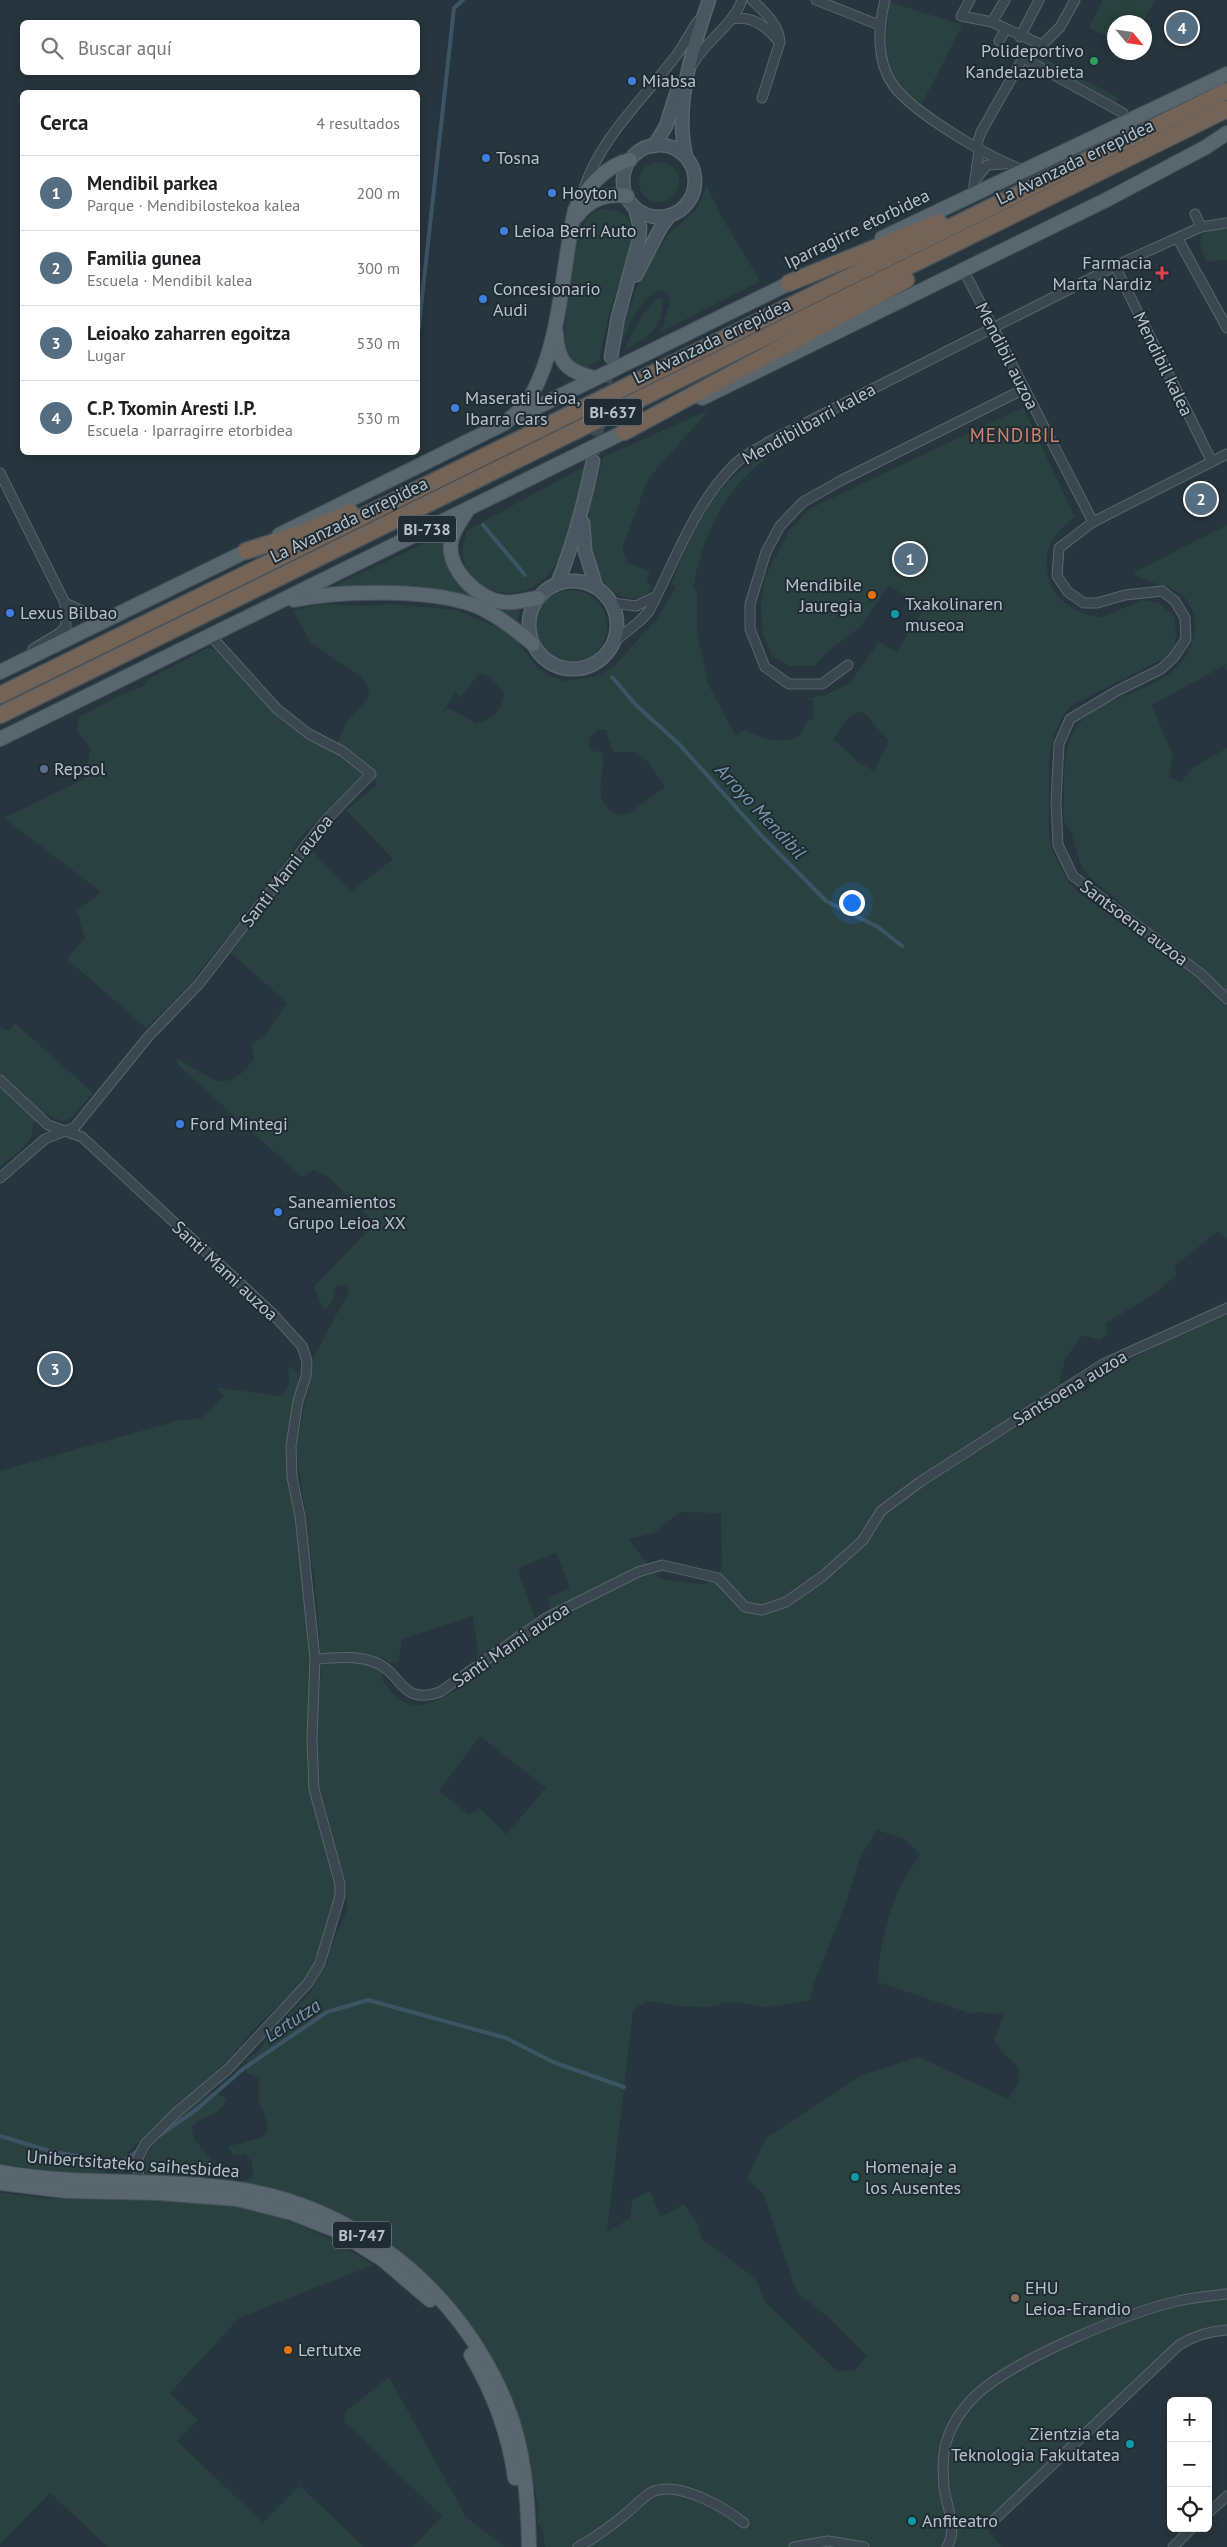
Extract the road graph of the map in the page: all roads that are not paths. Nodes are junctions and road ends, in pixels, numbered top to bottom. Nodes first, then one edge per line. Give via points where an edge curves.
1 (742, 0) edge
2 (752, 0) edge
3 (816, 0) edge
4 (885, 0) edge
5 (970, 0) edge
6 (1005, 0) edge
7 (1039, 0) edge
8 (1075, 0) edge
9 (708, 4) edge
10 (731, 20) junction
11 (992, 22) junction
12 (879, 25) junction
13 (1006, 29) junction
14 (1020, 36) junction
15 (999, 41) dead end
16 (780, 42) junction
17 (1042, 45) junction
18 (1023, 58) junction
19 (1227, 74) edge
20 (687, 76) junction
21 (1227, 91) edge
22 (762, 98) dead end
23 (1227, 109) edge
24 (1123, 113) dead end
25 (1227, 133) edge
26 (654, 146) junction
27 (978, 149) junction
28 (686, 157) junction
29 (630, 160) junction
30 (1006, 164) junction
31 (1024, 170) junction
32 (1064, 172) junction
33 (974, 186) junction
34 (627, 196) junction
35 (581, 199) junction
36 (1042, 200) junction
37 (635, 208) junction
38 (1195, 214) dead end
39 (670, 215) junction
40 (572, 223) junction
41 (1227, 223) edge
42 (1201, 227) junction
43 (1178, 239) junction
44 (1115, 266) junction
45 (964, 271) junction
46 (789, 283) junction
47 (618, 317) junction
48 (556, 322) junction
49 (992, 328) junction
50 (1227, 328) edge
51 (611, 358) tunnel mouth
52 (595, 378) junction
53 (1024, 389) junction
54 (505, 423) junction
55 (624, 432) junction
56 (526, 435) junction
57 (1227, 454) edge
58 (593, 461) tunnel mouth
59 (1212, 462) junction
60 (0, 473) edge
61 (468, 509) junction
62 (582, 515) junction
63 (1092, 522) junction
64 (246, 551) junction
65 (556, 584) junction
66 (596, 586) junction
67 (657, 595) junction
68 (538, 598) junction
69 (65, 603) junction
70 (612, 603) junction
71 (272, 605) junction
72 (116, 615) junction
73 (210, 635) junction
74 (615, 641) junction
75 (533, 644) junction
76 (848, 666) dead end
77 (0, 671) edge
78 (0, 696) edge
79 (0, 715) edge
80 (0, 739) edge
81 (1227, 999) edge
82 (0, 1080) edge
83 (66, 1132) junction
84 (0, 1178) edge
85 (1227, 1308) edge
86 (920, 1482) joint
87 (315, 1659) junction
88 (0, 2172) edge
89 (0, 2183) edge
90 (138, 2183) junction
91 (1227, 2294) edge
92 (1227, 2330) edge
93 (1227, 2496) edge
94 (1212, 2509) edge
95 (994, 2520) dead end
96 (744, 2523) dead end
97 (1188, 2532) edge
98 (1173, 2546) edge
99 (519, 2547) edge
100 (529, 2547) edge
101 (578, 2547) edge
102 (794, 2547) edge
103 (864, 2547) edge
104 (947, 2547) edge

1 - 10 street
2 - 16 street via 777,27
3 - 12 street
4 - 12 street
5 - 11 street via 961,16
6 - 11 street
7 - 14 street
8 - 17 street via 1060,27
9 - 20 street
9 - 26 street via 688,48 666,126
9 - 35 street via 677,53 608,140 588,175
10 - 16 street via 753,19
10 - 20 street via 706,44
11 - 13 street
12 - 27 street via 882,58 893,85 923,112
13 - 14 street
13 - 15 street
14 - 17 street
16 - 22 street
17 - 18 street
18 - 24 street
18 - 27 street via 981,132
19 - 31 main road, Iparragirre etorbidea
20 - 28 street via 681,131
21 - 32 highway, La Avanzada errepidea / BI-637
23 - 36 highway, La Avanzada errepidea / BI-637
25 - 45 main road via 1108,199
26 - 28 street via 671,148
26 - 29 street
27 - 30 street
27 - 33 street
28 - 39 street via 694,179 692,194 683,207
29 - 34 street via 623,181
29 - 35 main road via 605,173
30 - 31 street
30 - 33 street via 987,165
31 - 33 main road, Iparragirre etorbidea
32 - 46 highway
32 - 56 highway, La Avanzada errepidea / BI-637
33 - 46 main road, Iparragirre etorbidea
34 - 37 street
34 - 40 main road via 597,198
35 - 40 main road
36 - 55 highway via 968,248
36 - 79 highway, La Avanzada errepidea / BI-637
37 - 39 street via 648,215
37 - 47 street via 640,227 639,240
38 - 42 street
39 - 47 street via 642,262
40 - 48 main road
41 - 42 street
42 - 43 street
43 - 44 street
43 - 50 street
44 - 49 street
44 - 59 street, Mendibil kalea
45 - 49 street, Mendibil auzoa
45 - 55 main road
46 - 52 main road, Iparragirre etorbidea
47 - 51 street
48 - 52 main road via 559,353 564,364 576,374
48 - 54 main road via 531,396
49 - 53 street, Mendibil auzoa
49 - 67 street, Mendibilbarri kalea via 770,441 735,464 708,497 688,530
52 - 54 main road, Iparragirre etorbidea
53 - 63 street, Mendibil auzoa
53 - 76 street via 842,480 803,502 780,526 766,552 750,604 750,630 765,667 789,684 822,684
54 - 64 main road, Iparragirre etorbidea
55 - 61 main road, BI-738
56 - 64 highway via 302,533
56 - 78 highway, La Avanzada errepidea / BI-637
57 - 59 street
58 - 62 street
59 - 63 street
60 - 69 street
61 - 68 main road via 454,530 451,543 457,570 481,594 503,602
61 - 71 main road, BI-738
62 - 65 street
62 - 66 street via 585,551
63 - 81 street, Santsoena auzoa via 1059,548 1057,576 1068,592 1084,603 1097,603 1125,594 1162,591 1175,601 1185,618 1186,639 1174,658 1161,669 1070,719 1059,744 1058,846 1073,876 1201,974
64 - 72 main road, Iparragirre etorbidea
65 - 66 street via 570,580
65 - 68 street
66 - 70 street
67 - 70 street via 636,606
67 - 74 street, Mendibilbarri kalea via 641,620
68 - 75 street via 529,620
69 - 72 street via 92,615
69 - 77 street via 67,623 63,631
70 - 74 street via 617,622
71 - 73 main road, BI-738
71 - 75 main road via 352,592 438,597 483,609
72 - 77 main road, Iparragirre etorbidea
73 - 80 main road, BI-738
73 - 83 street, Santi Mami auzoa via 277,709 371,774 324,822 198,984 148,1037 74,1127
74 - 75 street via 596,663 568,669 541,656
82 - 83 street, Santi Mami auzoa via 48,1125
83 - 84 street, Santi Mami auzoa via 46,1139
83 - 87 street, Santi Mami auzoa via 82,1137 271,1312 302,1346 307,1361 291,1446 292,1477 300,1516
85 - 86 street, Santsoena auzoa via 1103,1364
86 - 87 street, Santi Mami auzoa via 881,1511 864,1540 823,1576 786,1602 762,1610 746,1607 718,1578 662,1565 638,1572 562,1609 440,1692 426,1697 408,1691 376,1662 356,1657
87 - 90 street via 314,1789 340,1884 340,1896 323,1954 308,1983 228,2069 145,2144 138,2158
88 - 90 main road, Unibertsitateko saihesbidea / BI-747 via 35,2179
89 - 99 main road, Unibertsitateko saihesbidea / BI-747 via 66,2191 237,2199 311,2220 335,2230 382,2259 426,2296 459,2336 480,2370 497,2408 513,2461 520,2512
90 - 100 main road, Unibertsitateko saihesbidea / BI-747 via 230,2188 293,2203 344,2224 388,2250 412,2269 467,2334 489,2368 508,2407 522,2456
91 - 104 street via 1178,2301 1119,2321 1013,2370 976,2395 962,2412 946,2443 944,2488 952,2529
92 - 95 street via 1214,2330 1179,2345
93 - 94 street
96 - 101 street via 722,2506 703,2498 660,2490 646,2496 604,2531
97 - 98 street
102 - 103 street via 828,2541

